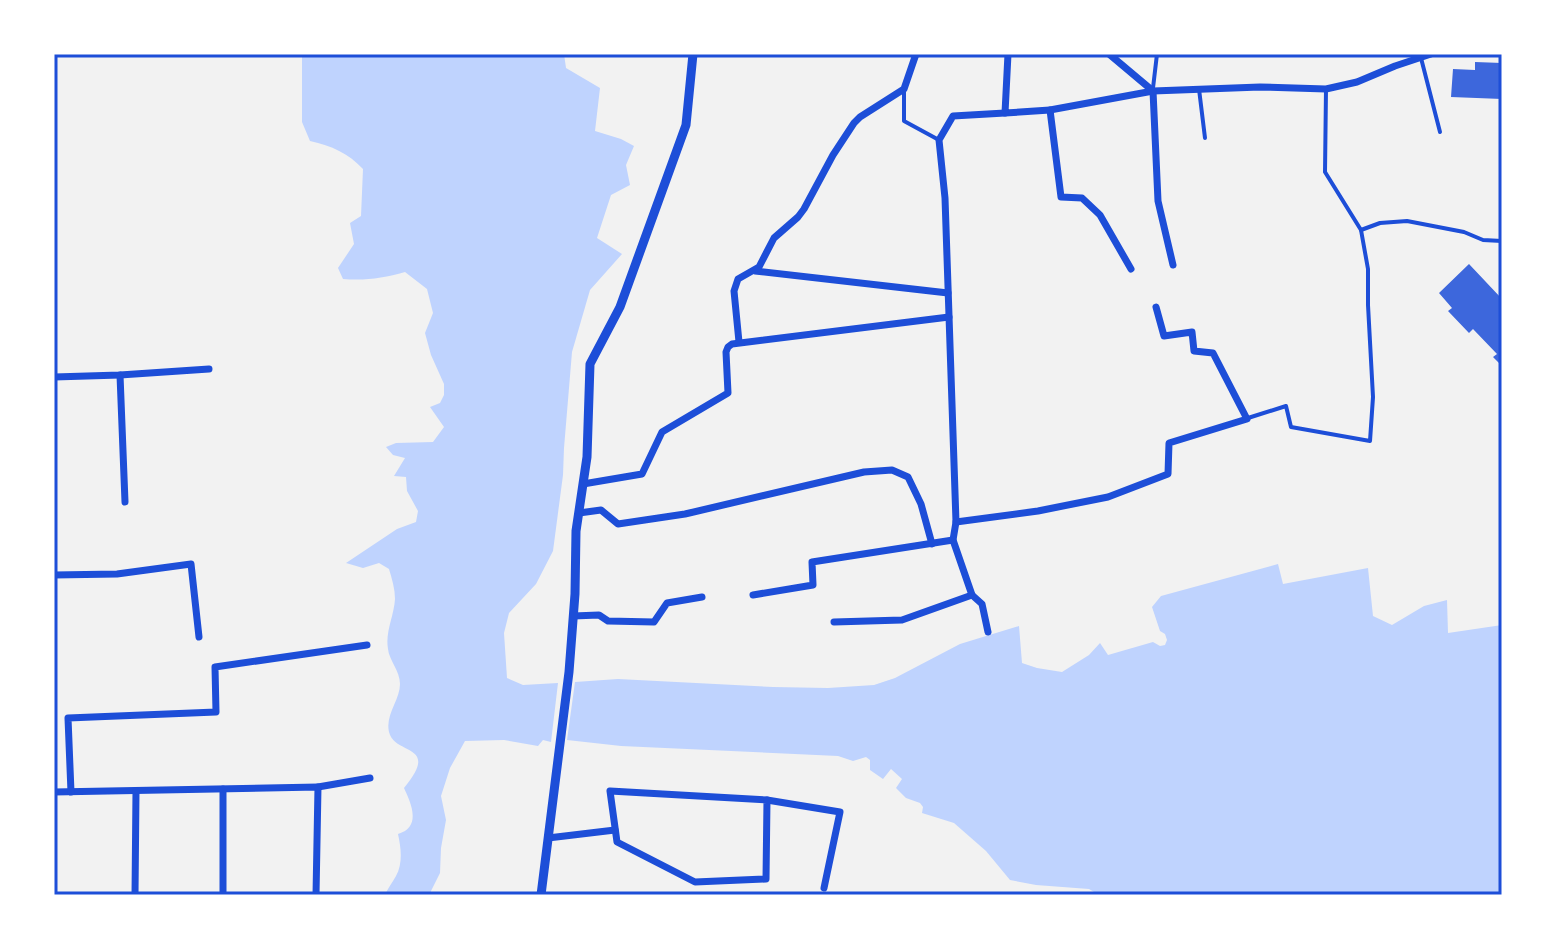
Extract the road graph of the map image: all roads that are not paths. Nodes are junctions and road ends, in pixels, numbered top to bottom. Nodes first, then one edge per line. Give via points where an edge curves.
1 (693, 54) edge
2 (916, 54) edge
3 (1008, 54) edge
4 (1109, 54) edge
5 (1157, 54) edge
6 (1431, 54) edge
7 (1421, 58) junction
8 (904, 89) junction
9 (1199, 89) junction
10 (1326, 89) junction
11 (1153, 91) junction
12 (1050, 110) junction
13 (1005, 113) junction
14 (1440, 132) dead end
15 (1205, 138) dead end
16 (939, 140) junction
17 (1361, 230) junction
18 (1502, 241) edge
19 (1173, 265) dead end
20 (1131, 269) dead end
21 (755, 271) junction
22 (948, 293) junction
23 (1156, 307) dead end
24 (949, 317) junction
25 (739, 342) junction
26 (209, 369) dead end
27 (120, 375) junction
28 (54, 377) edge
29 (1247, 419) junction
30 (583, 484) junction
31 (125, 502) dead end
32 (579, 513) junction
33 (956, 522) junction
34 (953, 540) junction
35 (932, 544) junction
36 (54, 575) edge
37 (753, 595) dead end
38 (972, 595) junction
39 (702, 597) dead end
40 (573, 616) junction
41 (834, 622) dead end
42 (988, 632) dead end
43 (199, 637) dead end
44 (367, 645) dead end
45 (370, 778) dead end
46 (318, 787) junction
47 (223, 789) junction
48 (136, 791) junction
49 (54, 792) edge
50 (71, 792) junction
51 (767, 800) junction
52 (615, 830) junction
53 (548, 838) junction
54 (824, 888) dead end
55 (135, 895) edge
56 (223, 895) edge
57 (316, 895) edge
58 (541, 895) edge

1 - 30 street via 686,125 620,307 590,364
2 - 8 street
3 - 13 street
4 - 11 street
5 - 11 lane
6 - 7 street
7 - 10 street
7 - 14 lane
8 - 16 lane via 904,121
8 - 21 street via 854,123 804,209 774,238
9 - 10 street
9 - 11 street
9 - 15 lane
10 - 17 lane via 1325,172
11 - 12 street
11 - 19 street via 1158,201
12 - 13 street
12 - 20 street via 1061,197 1082,198 1100,215
13 - 16 street via 953,116
16 - 22 street
17 - 18 lane via 1407,221
17 - 29 lane via 1368,269 1370,441 1291,427 1286,406
21 - 22 street
21 - 25 street via 735,285
22 - 24 street
23 - 29 street via 1164,336 1192,332 1194,351 1213,353
24 - 25 street
24 - 33 street
25 - 30 street via 726,352 728,393 662,432 642,474
26 - 27 street
27 - 28 street
27 - 31 street
29 - 33 street via 1169,443 1168,474 1108,497
30 - 32 street
32 - 35 street via 601,510 618,524 892,470 908,477
32 - 40 street
33 - 34 street
34 - 35 street
34 - 38 street
35 - 37 street via 812,562 813,585
36 - 43 street via 117,574 191,564
38 - 41 street via 902,620
38 - 42 street via 982,604
39 - 40 street via 667,603 654,622
40 - 53 street
44 - 50 street via 215,667 216,712 68,718
45 - 46 street
46 - 47 street
46 - 57 street
47 - 48 street
47 - 56 street
48 - 50 street
48 - 55 street
49 - 50 street
51 - 52 street via 610,791
51 - 52 street via 766,879 695,882 617,842
51 - 54 street via 840,812
52 - 53 street
53 - 58 street

